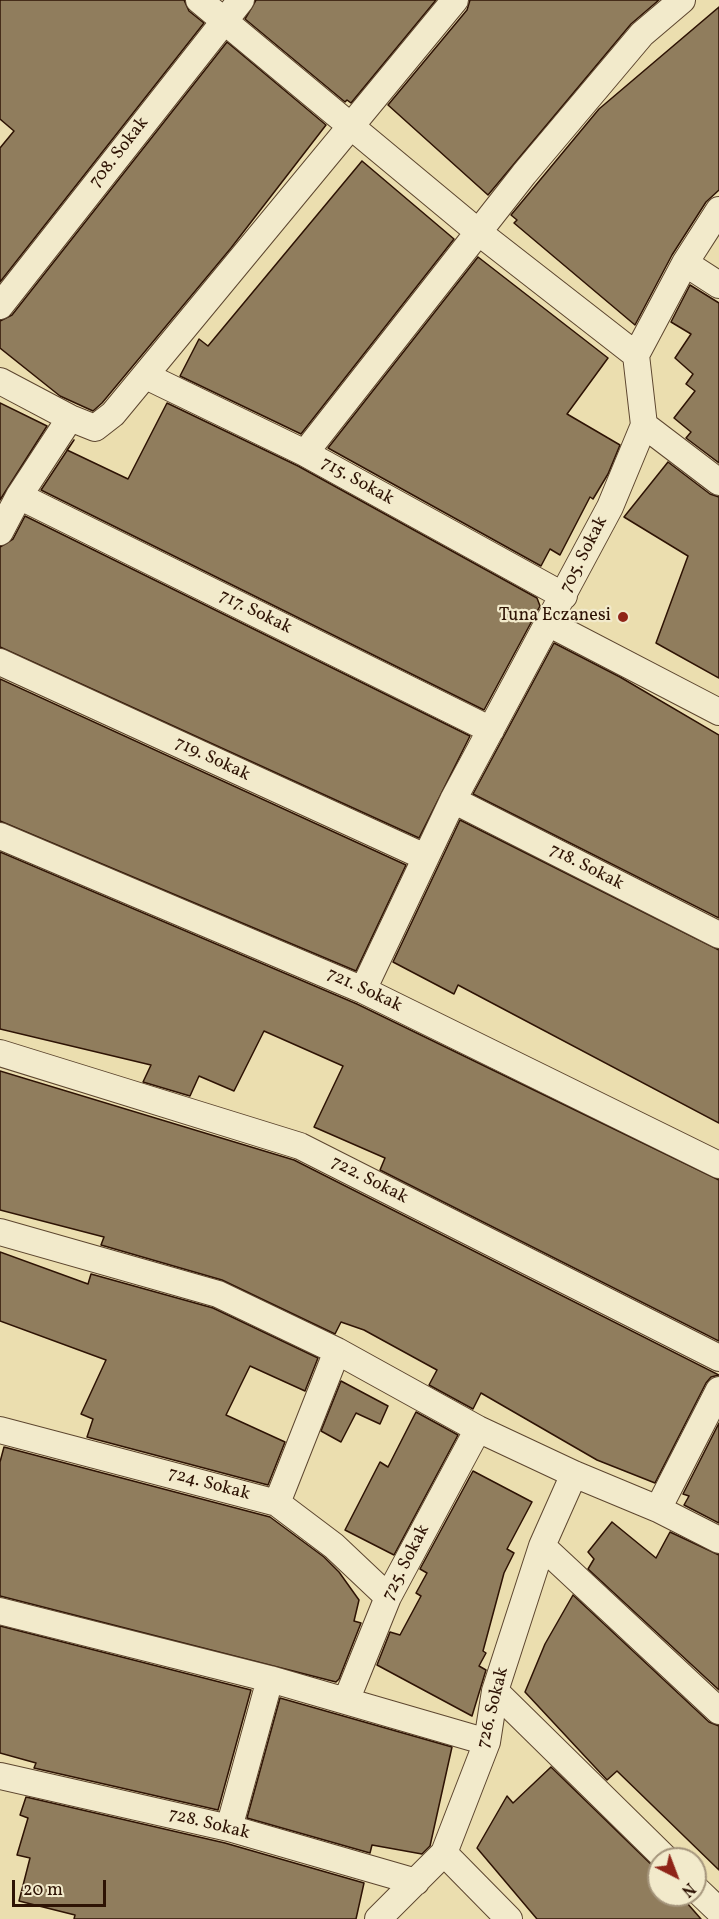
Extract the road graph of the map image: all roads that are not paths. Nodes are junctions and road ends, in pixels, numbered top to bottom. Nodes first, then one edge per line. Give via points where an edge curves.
1 (199, 0) edge
2 (241, 0) edge
3 (455, 0) edge
4 (682, 0) edge
5 (224, 20) junction
6 (352, 126) junction
7 (719, 210) edge
8 (477, 231) junction
9 (685, 263) junction
10 (719, 285) edge
11 (0, 306) edge
12 (636, 356) junction
13 (146, 376) junction
14 (0, 381) edge
15 (70, 418) junction
16 (644, 425) junction
17 (305, 453) junction
18 (719, 482) edge
19 (19, 496) junction
20 (0, 532) edge
21 (564, 597) junction
22 (548, 623) junction
23 (0, 662) edge
24 (719, 712) edge
25 (491, 730) junction
26 (453, 800) junction
27 (0, 836) edge
28 (425, 857) junction
29 (719, 935) edge
30 (363, 990) junction
31 (0, 1053) edge
32 (719, 1165) edge
33 (0, 1232) edge
34 (337, 1351) junction
35 (719, 1358) edge
36 (719, 1390) edge
37 (478, 1429) junction
38 (0, 1430) edge
39 (574, 1474) junction
40 (277, 1503) junction
41 (658, 1509) junction
42 (719, 1540) edge
43 (542, 1546) junction
44 (388, 1597) junction
45 (0, 1611) edge
46 (270, 1679) junction
47 (495, 1691) junction
48 (346, 1701) junction
49 (719, 1711) edge
50 (487, 1742) junction
51 (0, 1776) edge
52 (229, 1828) junction
53 (654, 1847) edge
54 (444, 1853) junction
55 (416, 1882) junction
56 (707, 1900) edge
57 (719, 1911) edge
58 (378, 1919) edge
59 (509, 1919) edge

1 - 5 street
2 - 5 street, 708. Sokak
3 - 6 street
4 - 8 street via 642,34
5 - 6 street
5 - 11 street, 708. Sokak
6 - 8 street
6 - 13 street
7 - 9 street
8 - 12 street
8 - 17 street
9 - 10 street
9 - 12 street
12 - 16 street, 705. Sokak
13 - 15 street via 113,414 95,428
13 - 17 street, 715. Sokak
14 - 15 street
15 - 19 street
16 - 18 street
16 - 21 street, 705. Sokak via 610,507
17 - 21 street, 715. Sokak
19 - 20 street
19 - 25 street, 717. Sokak
21 - 22 street, 705. Sokak
22 - 24 street
22 - 25 street, 705. Sokak
23 - 28 street, 719. Sokak
25 - 26 street, 705. Sokak
26 - 28 street, 705. Sokak
26 - 29 street, 718. Sokak
27 - 30 street, 721. Sokak
28 - 30 street, 705. Sokak
30 - 32 street, 721. Sokak
31 - 35 street, 722. Sokak via 300,1146
33 - 34 street via 218,1294
34 - 37 street
34 - 40 street
36 - 41 street
37 - 39 street
37 - 44 street, 725. Sokak
38 - 40 street, 724. Sokak
39 - 41 street
39 - 43 street, 726. Sokak
40 - 44 street, 724. Sokak via 334,1545
41 - 42 street
43 - 47 street, 726. Sokak
43 - 49 street
44 - 48 street, 725. Sokak
45 - 46 street
46 - 48 street
46 - 52 street
47 - 50 street, 726. Sokak
47 - 53 street
48 - 50 street
50 - 54 street, 726. Sokak
51 - 52 street, 728. Sokak
52 - 55 street, 728. Sokak
54 - 55 street, 726. Sokak
54 - 59 street
55 - 58 street, 726. Sokak
56 - 57 street

